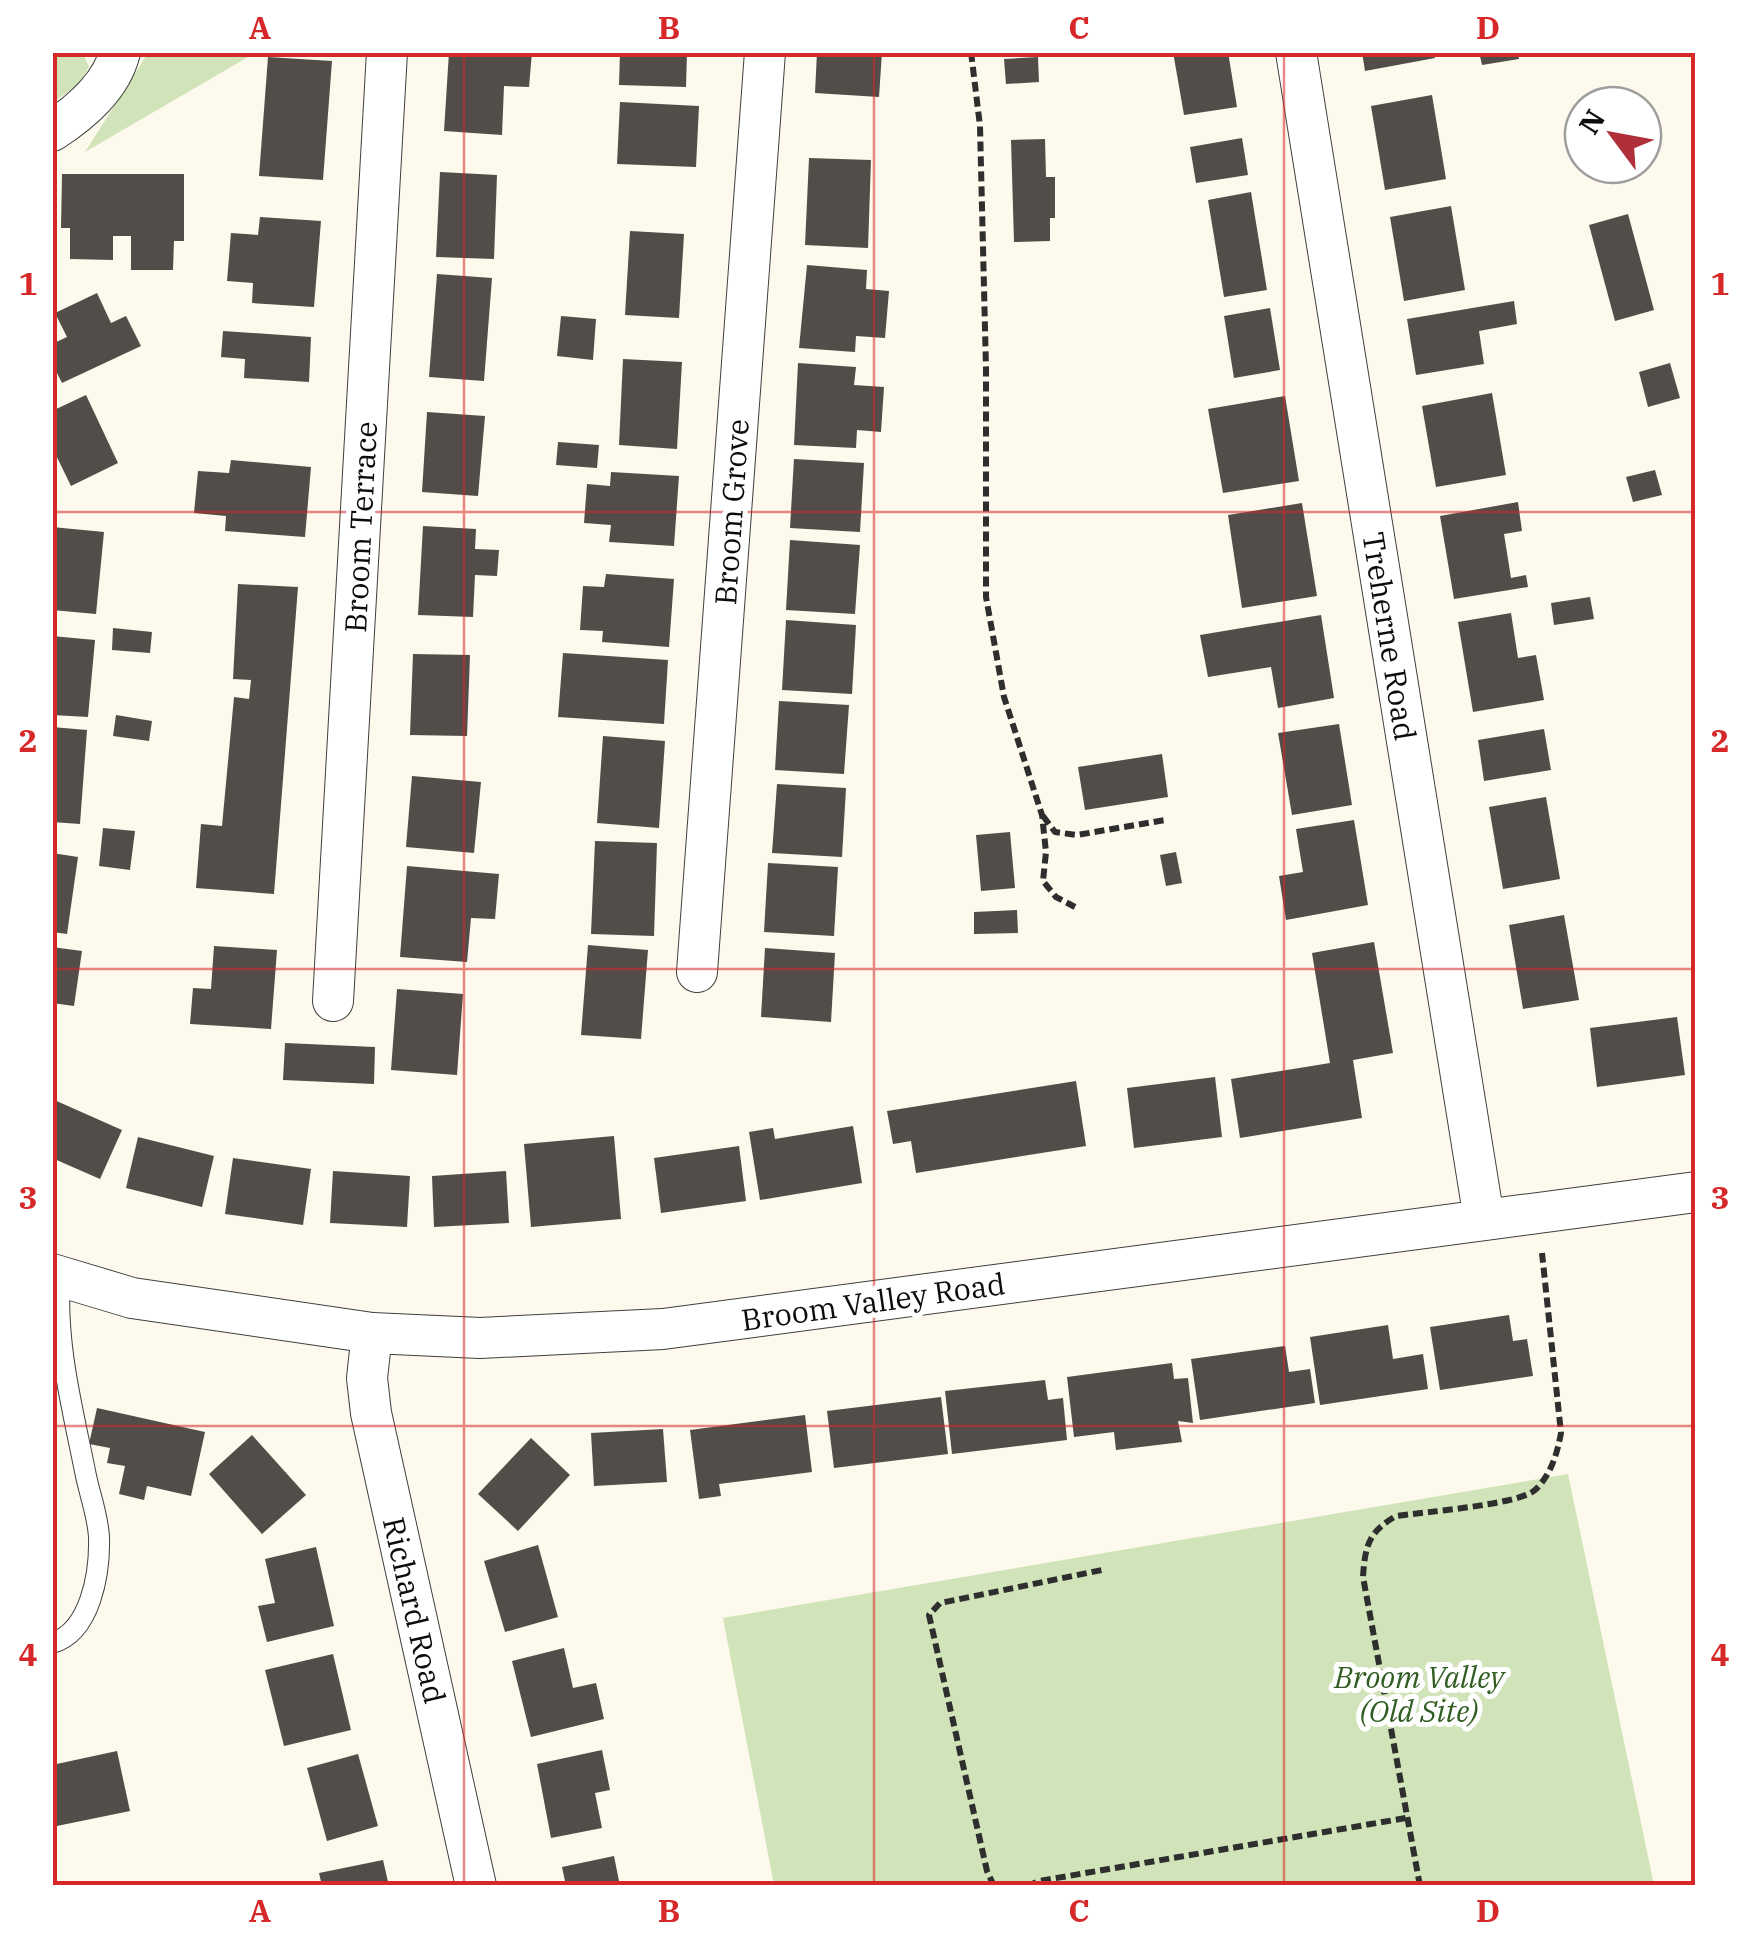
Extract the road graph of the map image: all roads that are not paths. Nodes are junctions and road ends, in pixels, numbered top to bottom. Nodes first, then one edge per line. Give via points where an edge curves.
1 (120, 52) edge
2 (387, 52) edge
3 (765, 52) edge
4 (1296, 52) edge
5 (52, 131) edge
6 (696, 972) dead end
7 (333, 1001) dead end
8 (1696, 1192) edge
9 (1484, 1218) junction
10 (56, 1276) edge
11 (372, 1332) junction
12 (52, 1643) edge
13 (476, 1886) edge

1 - 5 street via 82,112
2 - 7 street, Broom Terrace
3 - 6 street, Broom Grove
4 - 9 street, Treherne Road
8 - 9 street, Broom Valley Road
9 - 11 street, Broom Valley Road via 664,1329 480,1338
10 - 11 street, Broom Valley Road via 132,1298
10 - 12 lane via 59,1330 99,1537 87,1608 78,1627
11 - 13 street, Richard Road via 371,1413

